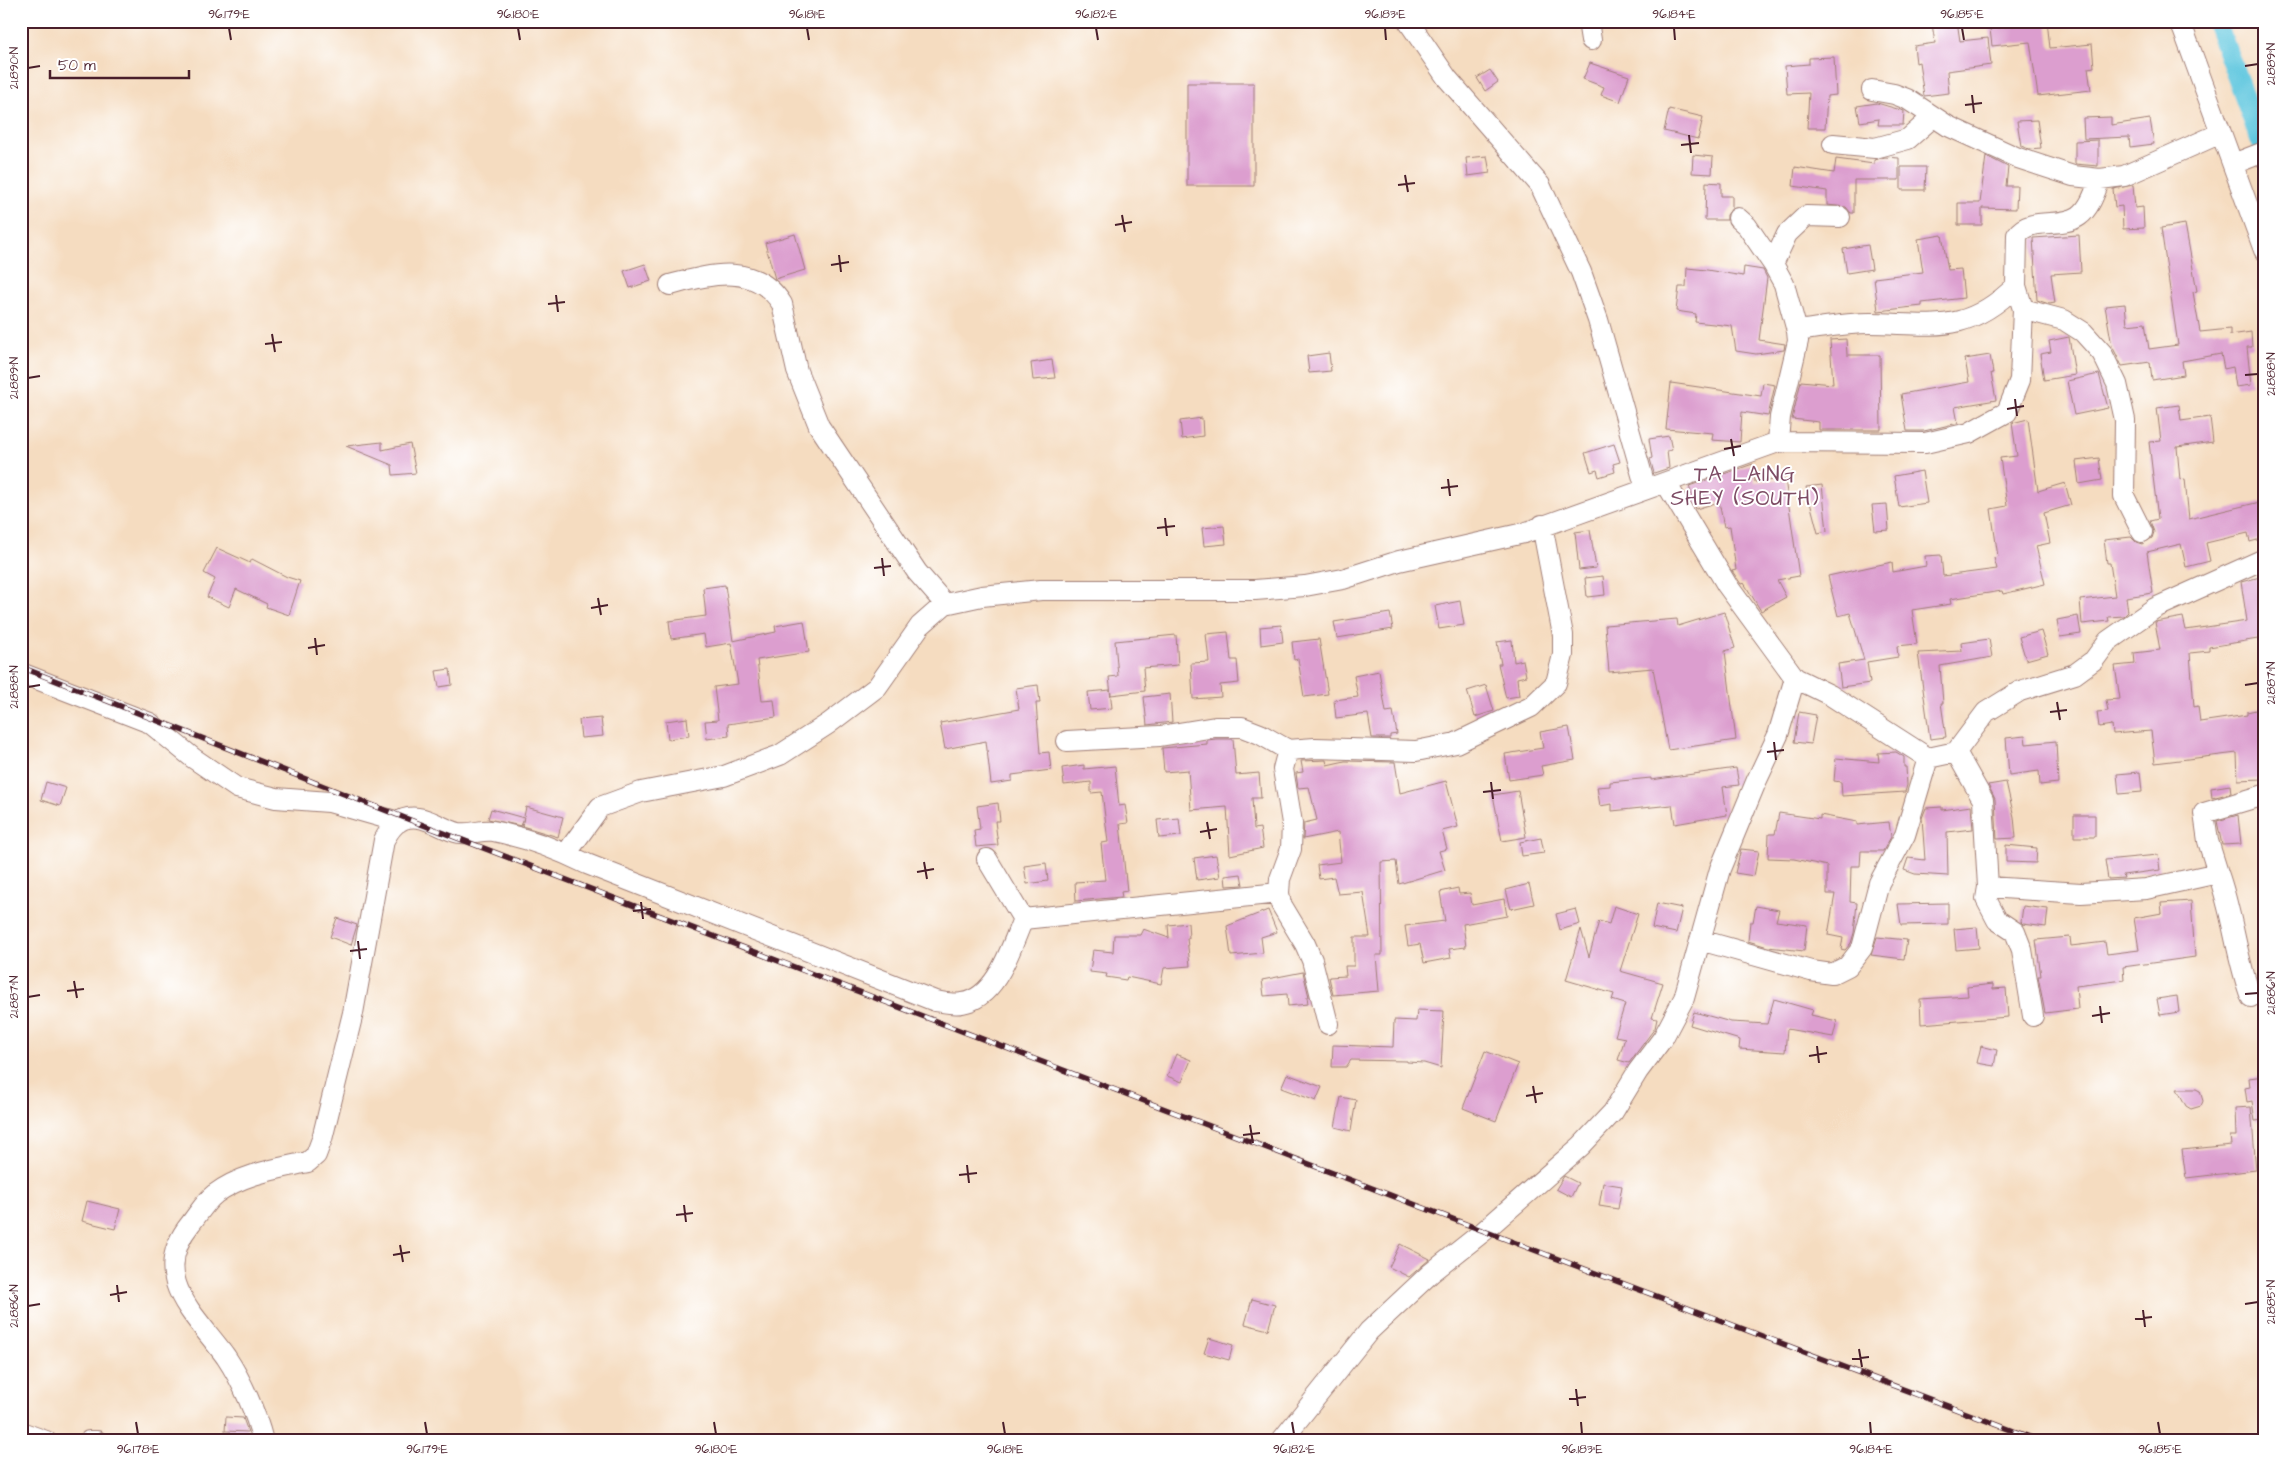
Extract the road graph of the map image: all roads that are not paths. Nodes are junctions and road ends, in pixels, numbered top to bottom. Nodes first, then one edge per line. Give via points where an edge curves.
1 (1408, 21) edge
2 (2180, 21) edge
3 (1872, 90) dead end
4 (1933, 117) junction
5 (2221, 133) junction
6 (1834, 144) dead end
7 (2248, 158) edge
8 (2100, 180) junction
9 (1738, 218) dead end
10 (1840, 218) dead end
11 (2264, 250) edge
12 (1773, 264) junction
13 (670, 284) dead end
14 (2016, 286) junction
15 (2023, 309) junction
16 (1797, 331) junction
17 (1778, 442) junction
18 (1666, 482) junction
19 (1646, 489) junction
20 (1542, 525) junction
21 (2142, 532) dead end
22 (2264, 559) edge
23 (946, 604) junction
24 (21, 673) edge
25 (1795, 678) junction
26 (1067, 741) dead end
27 (1288, 750) junction
28 (1956, 752) junction
29 (1928, 758) junction
30 (2264, 795) edge
31 (399, 822) junction
32 (566, 854) junction
33 (987, 859) dead end
34 (2218, 873) junction
35 (1988, 887) junction
36 (1279, 892) junction
37 (1023, 918) junction
38 (1700, 940) junction
39 (2251, 997) dead end
40 (2032, 1016) dead end
41 (1328, 1024) dead end
42 (21, 1432) edge
43 (46, 1441) edge
44 (90, 1441) edge
45 (97, 1441) edge
46 (263, 1441) edge
47 (1281, 1441) edge

1 - 19 street via 1447,78 1540,185 1581,272 1598,320
2 - 5 street
3 - 4 street via 1907,99
4 - 6 street via 1908,139 1883,146
4 - 8 street via 2018,158 2073,176
5 - 7 street
5 - 8 street via 2124,176
7 - 11 street
8 - 14 street via 2088,206 2078,216 2065,222 2028,226 2017,235
9 - 12 street
10 - 12 street via 1806,216 1787,234
12 - 16 street via 1784,284
13 - 23 street via 729,273 744,276 776,294 782,304 797,371 819,426 917,572
14 - 15 street
14 - 16 street via 1998,303 1958,323 1930,326 1868,323
15 - 17 street via 2020,380 2007,412 1969,433 1925,443
15 - 21 street via 2064,320 2083,332 2102,353 2117,384 2125,420 2124,496
16 - 17 street via 1798,340 1780,417
17 - 18 street
18 - 19 street
18 - 25 street via 1727,585
19 - 20 street
20 - 23 street via 1399,561 1343,579 1305,586 1236,590 1041,590 982,596
20 - 27 street via 1563,635 1563,655 1556,683 1531,707 1456,744 1424,749
22 - 28 street via 2155,608 2108,641 2094,660 2076,674 2020,690 1986,712
23 - 32 street via 920,626 877,688 828,724 780,755 724,776 641,792 600,807
24 - 31 street via 150,723 192,758 237,788 276,798 329,802
25 - 29 street via 1830,695
25 - 38 street via 1778,735 1720,869
26 - 27 street via 1160,736 1215,727 1242,728
27 - 36 street via 1283,769 1292,823 1292,849 1280,879
28 - 29 street
28 - 35 street via 1984,800
29 - 38 street via 1905,835 1879,883 1862,948 1848,966 1832,974 1810,971
30 - 34 street via 2204,813
31 - 32 street via 405,818 416,818 458,833 492,831
31 - 46 street via 392,826 384,840 353,1013 316,1155 308,1162 242,1178 214,1194 180,1236 171,1264 178,1290 227,1359 244,1391
32 - 37 street via 935,1001 962,1004 982,996 995,981
33 - 37 street
34 - 35 street via 2146,889 2081,893
34 - 39 street
35 - 40 street via 1986,899 1997,920 2015,932 2022,950
36 - 37 street
36 - 41 street via 1281,904 1312,960
38 - 47 street via 1684,998 1663,1038 1613,1112 1581,1146 1431,1273 1369,1331
42 - 43 street
44 - 45 street

